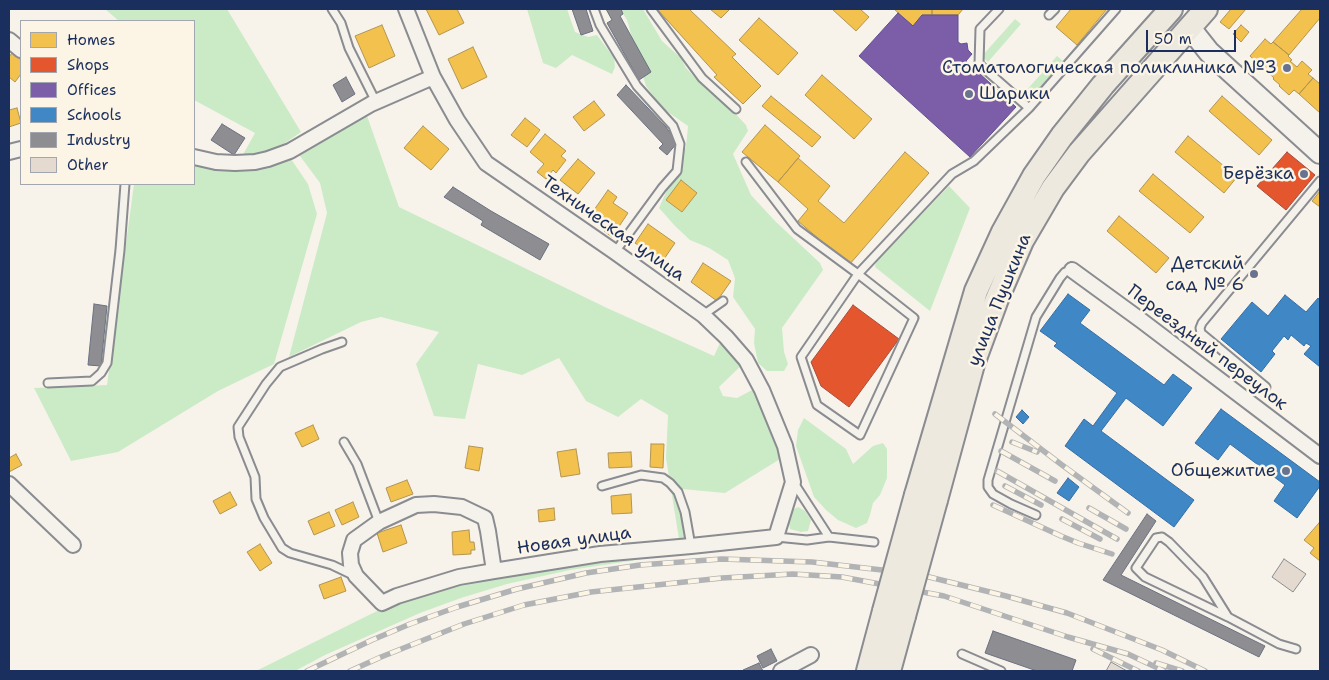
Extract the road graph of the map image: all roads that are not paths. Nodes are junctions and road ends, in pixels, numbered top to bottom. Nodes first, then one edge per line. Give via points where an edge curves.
1 (332, 9) edge
2 (406, 9) edge
3 (594, 9) edge
4 (650, 9) edge
5 (999, 9) edge
6 (1116, 9) edge
7 (1173, 9) edge
8 (1206, 9) edge
9 (1190, 28) junction
10 (9, 40) edge
11 (20, 49) edge
12 (433, 77) junction
13 (376, 102) junction
14 (1029, 108) junction
15 (736, 109) dead end
16 (1320, 153) edge
17 (195, 157) edge
18 (746, 162) dead end
19 (1320, 181) edge
20 (125, 185) edge
21 (615, 252) junction
22 (1072, 270) joint
23 (858, 274) junction
24 (723, 301) dead end
25 (703, 315) junction
26 (342, 342) dead end
27 (48, 383) dead end
28 (1266, 387) dead end
29 (344, 442) dead end
30 (1320, 456) edge
31 (793, 482) junction
32 (9, 484) edge
33 (602, 486) dead end
34 (926, 497) junction
35 (1036, 515) dead end
36 (379, 522) junction
37 (829, 536) junction
38 (776, 537) junction
39 (874, 542) dead end
40 (73, 545) dead end
41 (691, 546) junction
42 (494, 571) junction
43 (356, 576) junction
44 (894, 614) junction
45 (1228, 617) junction
46 (1296, 649) dead end
47 (962, 654) dead end
48 (811, 655) dead end
49 (781, 671) edge
50 (868, 671) edge
51 (889, 671) edge
52 (1001, 671) edge

1 - 13 lane
2 - 12 street, Техническая улица
3 - 21 lane via 600,25 637,86 673,126 680,144 677,171
4 - 15 lane via 702,78
5 - 14 lane via 980,29 979,64
6 - 14 lane
7 - 9 street
7 - 34 main road, улица Пушкина via 1103,85 1062,136 1034,176 1003,232 976,291
8 - 9 main road, улица Пушкина
9 - 16 street via 1209,52
9 - 34 main road, улица Пушкина via 1079,153 1053,188 1022,241 997,299
10 - 11 street
12 - 13 street
12 - 21 street, Техническая улица via 486,163
13 - 17 street via 290,151 268,159 235,163
14 - 23 lane via 974,161 952,174
18 - 23 lane via 797,229
19 - 28 lane via 1200,328 1201,333
20 - 27 lane via 107,363 92,381
21 - 25 street, Техническая улица
22 - 30 street, Переездный переулок
22 - 35 lane via 1060,278 1036,317 988,480 993,494
23 - 23 lane via 914,318 860,435 818,405 801,358
24 - 25 lane
25 - 31 street, Техническая улица via 746,360 785,446
26 - 43 lane via 280,367 238,427 255,478 256,499 282,548
29 - 36 lane via 357,464
31 - 37 lane
31 - 38 street
32 - 40 street
33 - 41 lane via 641,475 663,478 678,492
34 - 44 main road, bridge
36 - 42 street via 416,505 462,507 484,518
36 - 43 street via 354,540 350,553
37 - 38 lane via 807,540
37 - 39 lane
38 - 41 street, Новая улица
41 - 42 street, Новая улица via 600,554
42 - 43 street, Новая улица via 459,577 382,603
44 - 50 main road
44 - 51 main road
45 - 45 lane via 1145,577 1136,568 1156,538 1162,537 1169,542 1203,577
45 - 46 lane via 1279,644
47 - 52 lane
48 - 49 street

